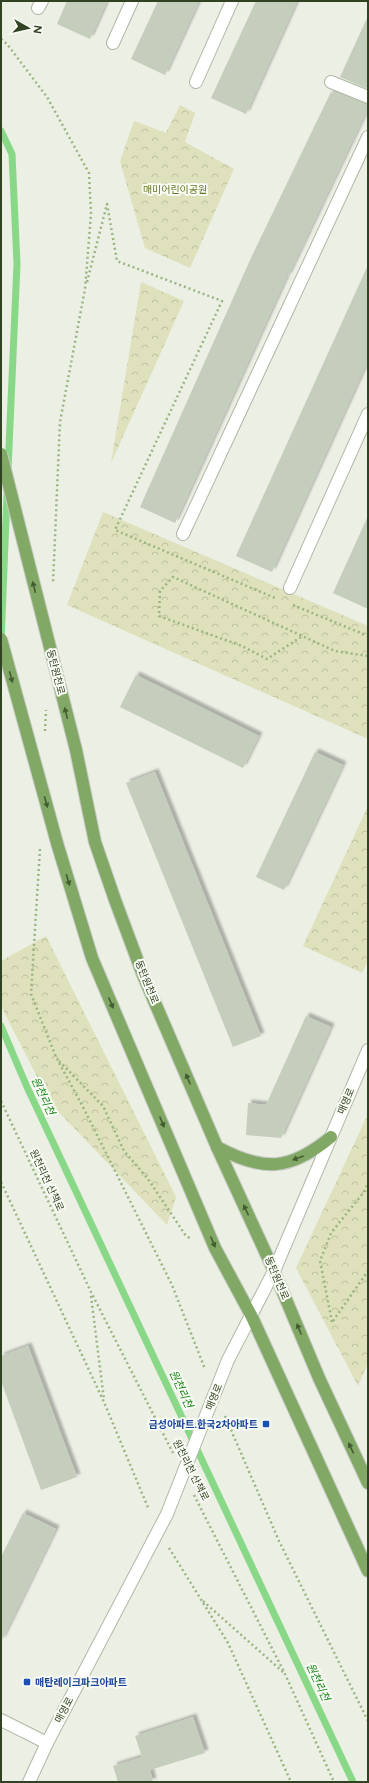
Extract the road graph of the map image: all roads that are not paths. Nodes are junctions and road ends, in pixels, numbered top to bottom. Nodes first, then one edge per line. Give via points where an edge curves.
1 (132, 1) edge
2 (232, 1) edge
3 (113, 43) dead end
4 (196, 82) dead end
5 (331, 82) dead end
6 (368, 97) edge
7 (368, 137) edge
8 (368, 414) edge
9 (1, 454) edge
10 (184, 534) dead end
11 (290, 588) dead end
12 (1, 639) edge
13 (368, 1050) edge
14 (331, 1138) junction
15 (217, 1147) junction
16 (274, 1271) junction
17 (251, 1315) junction
18 (368, 1484) edge
19 (368, 1571) edge
20 (1, 1720) edge
21 (47, 1743) junction
22 (29, 1782) edge

1 - 3 street
2 - 4 street
5 - 6 street
7 - 10 street
8 - 11 street
15 -> 9 main road, 동탄원천로, bridge via 143,975 95,842 76,750
12 -> 17 main road, bridge via 57,843 92,958 215,1248
13 - 14 street, 매영로
14 -> 15 main road via 313,1152 282,1164 251,1162
14 - 16 street, 매영로
16 -> 15 main road, 동탄원천로
16 - 17 street, 매영로
18 -> 16 main road, 동탄원천로 via 319,1378
17 - 19 main road
17 - 21 street, 매영로, bridge via 228,1360 167,1514
20 - 21 street
21 - 22 street, 매영로

